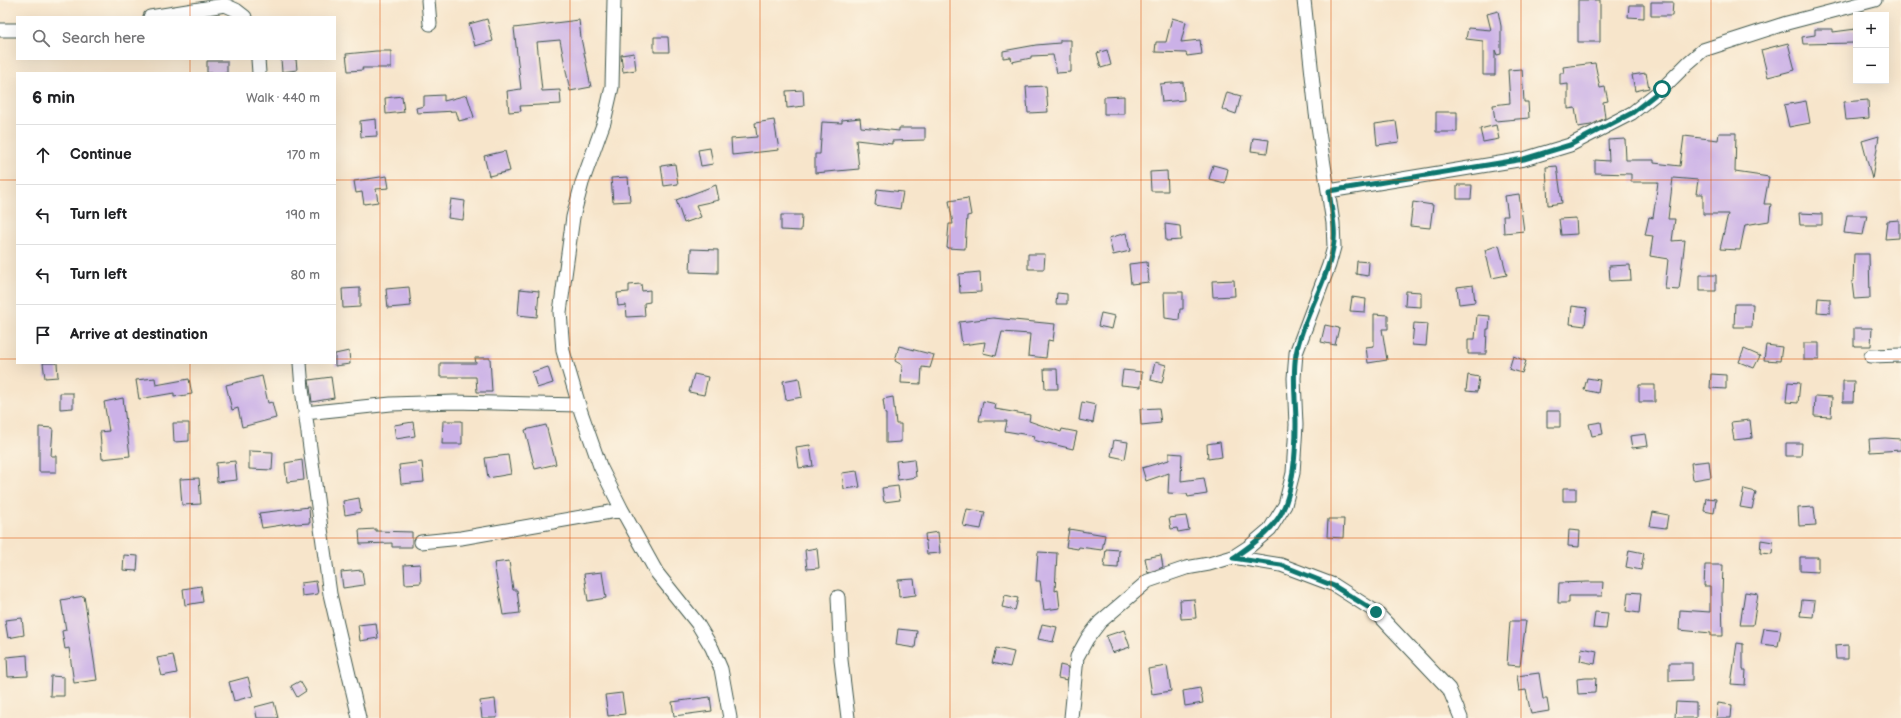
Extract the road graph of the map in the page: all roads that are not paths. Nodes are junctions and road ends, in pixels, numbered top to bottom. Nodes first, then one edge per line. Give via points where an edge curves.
1 (428, 0) edge
2 (614, 0) edge
3 (1304, 0) edge
4 (1875, 0) edge
5 (156, 16) edge
6 (245, 16) edge
7 (430, 24) dead end
8 (0, 30) edge
9 (16, 30) edge
10 (258, 60) edge
11 (260, 72) edge
12 (1329, 191) junction
13 (1901, 355) edge
14 (1872, 356) dead end
15 (300, 364) edge
16 (579, 405) junction
17 (305, 413) junction
18 (622, 510) junction
19 (421, 542) dead end
20 (1233, 558) junction
21 (838, 597) dead end
22 (358, 718) edge
23 (730, 718) edge
24 (848, 718) edge
25 (1071, 718) edge
26 (1461, 718) edge

1 - 7 street
2 - 16 street via 612,87 604,122 573,217 560,312 563,351
3 - 12 street via 1316,113
4 - 12 street via 1787,23 1703,50 1632,113 1570,145 1524,159
5 - 6 street via 225,5
8 - 9 street
10 - 11 street
12 - 20 street via 1334,247 1296,353 1293,473 1285,505 1270,529
13 - 14 street
15 - 17 street
16 - 17 street via 454,402 391,404
16 - 18 street via 600,466
17 - 22 street via 330,594
18 - 19 street via 461,538
18 - 23 street via 657,573 697,623 712,648 721,669
20 - 25 street via 1186,568 1148,581 1100,622 1077,657
20 - 26 street via 1281,565 1334,586 1376,612 1449,689
21 - 24 street via 841,660

